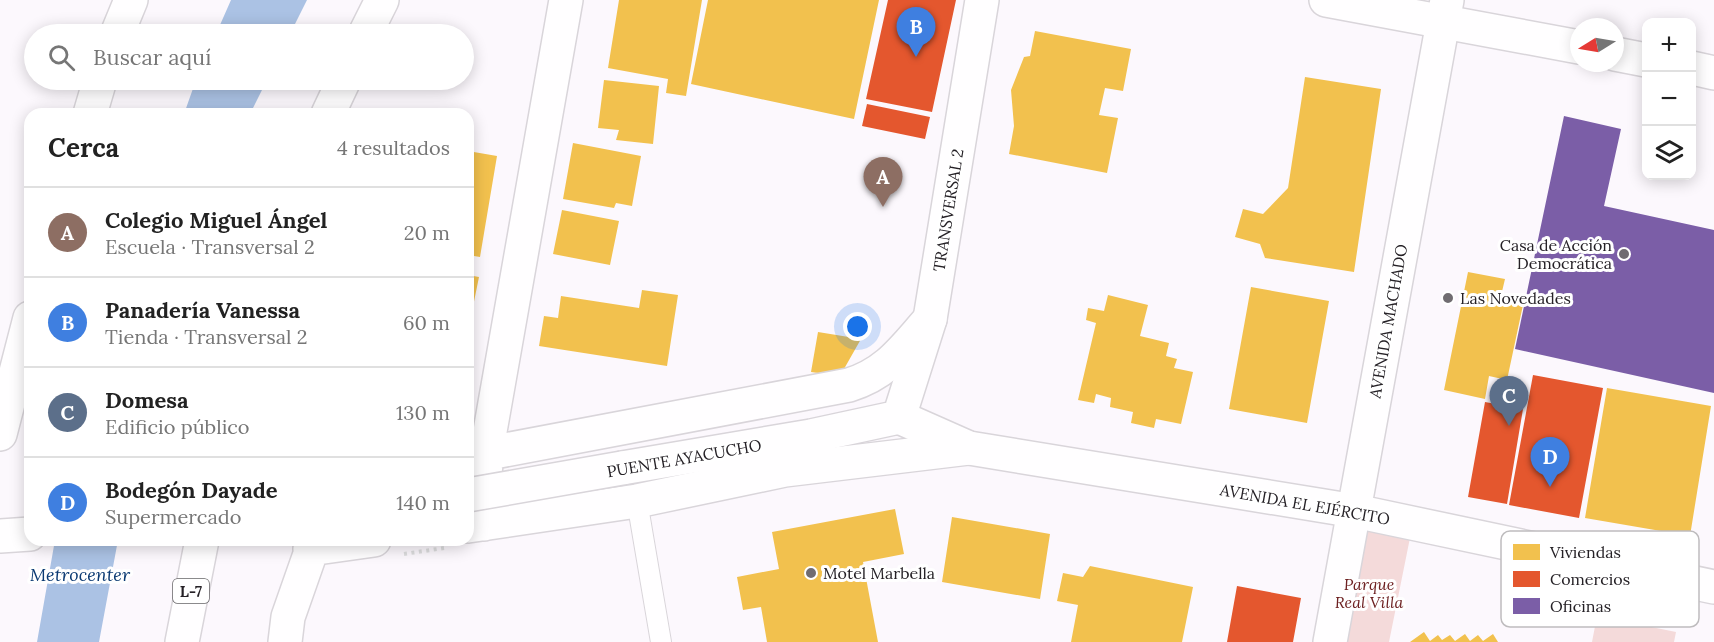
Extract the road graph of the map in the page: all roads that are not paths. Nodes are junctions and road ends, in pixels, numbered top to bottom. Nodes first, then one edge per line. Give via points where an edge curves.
1 (131, 0) edge
2 (382, 0) edge
3 (566, 0) edge
4 (982, 0) edge
5 (1326, 0) edge
6 (1445, 11) edge
7 (121, 24) edge
8 (370, 24) edge
9 (1570, 45) edge
10 (1624, 56) edge
11 (1642, 59) edge
12 (1696, 69) edge
13 (1714, 73) edge
14 (97, 90) edge
15 (339, 90) edge
16 (92, 108) edge
17 (331, 108) edge
18 (930, 318) junction
19 (24, 341) edge
20 (899, 417) junction
21 (0, 434) edge
22 (969, 448) junction
23 (477, 456) edge
24 (474, 477) edge
25 (474, 494) edge
26 (637, 501) junction
27 (1355, 512) junction
28 (474, 532) edge
29 (24, 534) edge
30 (0, 536) edge
31 (1501, 543) edge
32 (201, 546) edge
33 (312, 546) edge
34 (350, 546) edge
35 (388, 547) edge
36 (1699, 584) edge
37 (1714, 587) edge
38 (182, 642) edge
39 (285, 642) edge
40 (661, 642) edge
41 (1330, 642) edge

1 - 7 main road
2 - 8 main road
3 - 23 main road
4 - 18 main road, TRANSVERSAL 2
5 - 6 main road
6 - 9 main road
6 - 27 main road, AVENIDA MACHADO
10 - 11 main road
12 - 13 main road
14 - 16 main road
15 - 17 main road
18 - 20 main road, TRANSVERSAL 2
18 - 23 main road via 888,367 860,382
19 - 21 main road
20 - 22 main road, AVENIDA EL EJÉRCITO
20 - 25 main road, PUENTE AYACUCHO, bridge via 811,436
22 - 26 main road via 785,470
22 - 27 main road, AVENIDA EL EJÉRCITO
23 - 24 main road
26 - 28 main road
26 - 40 lane
27 - 31 main road, AVENIDA EL EJÉRCITO
27 - 41 main road, AVENIDA MACHADO
29 - 30 main road
32 - 38 main road, L-7
33 - 39 main road via 288,617
34 - 35 main road
36 - 37 main road, AVENIDA EL EJÉRCITO

